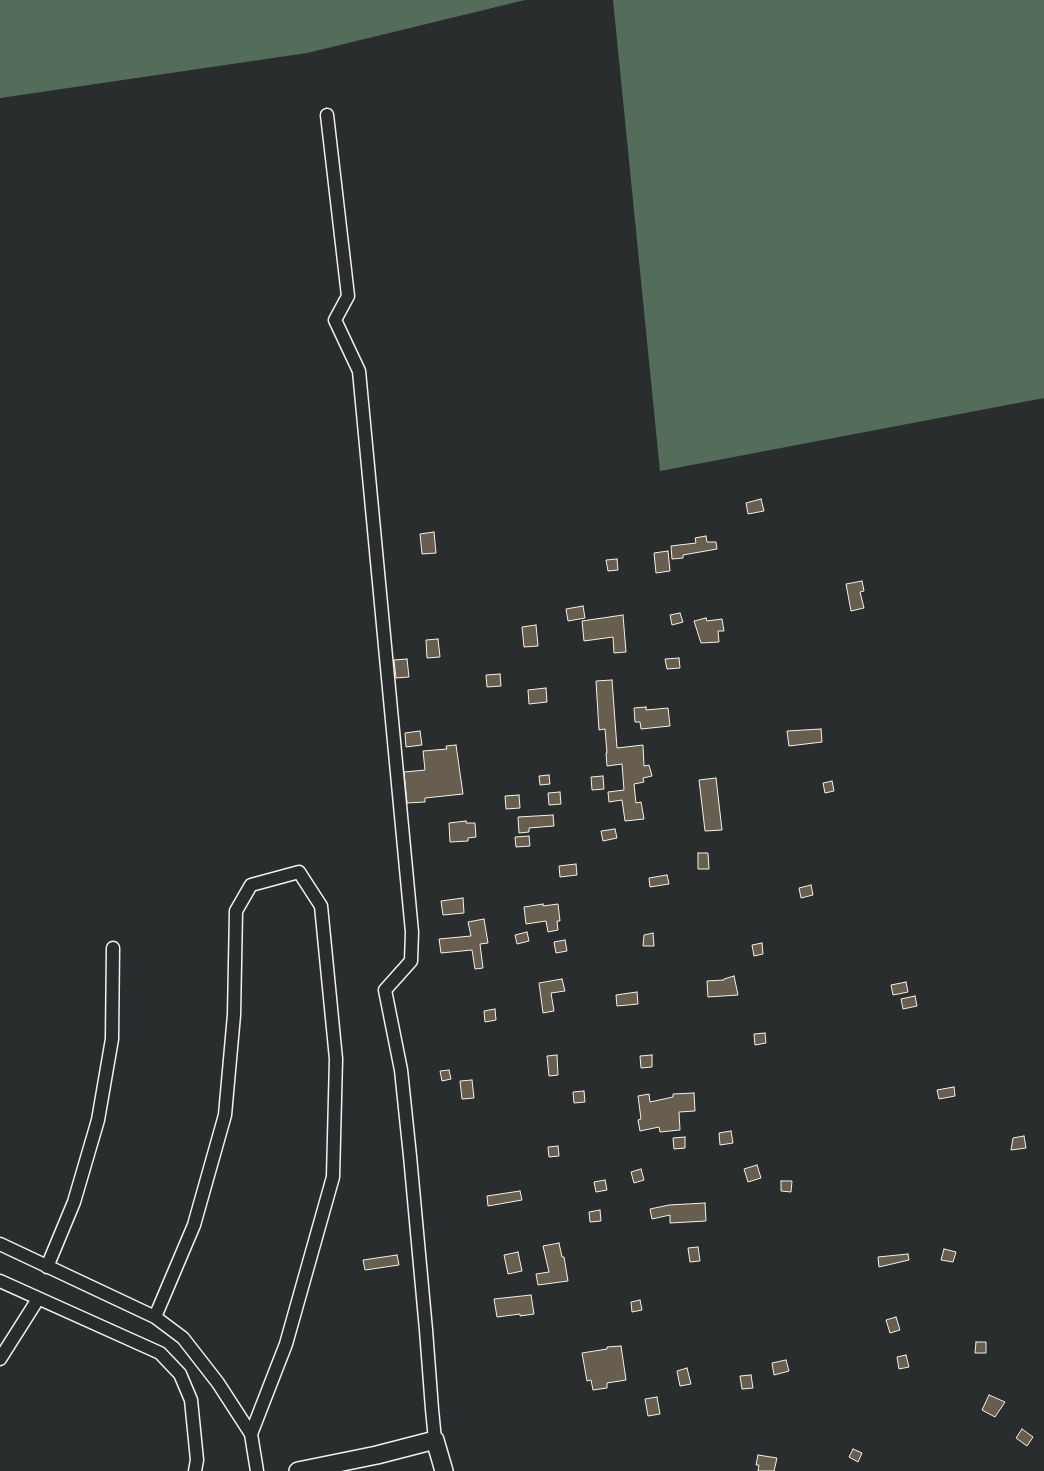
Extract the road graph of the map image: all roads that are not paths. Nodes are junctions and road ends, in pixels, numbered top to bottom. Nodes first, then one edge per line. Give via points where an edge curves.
1 (327, 115) dead end
2 (114, 948) dead end
3 (0, 1244) edge
4 (47, 1267) junction
5 (0, 1281) edge
6 (38, 1299) junction
7 (155, 1317) junction
8 (0, 1359) edge
9 (251, 1434) junction
10 (436, 1440) junction
11 (195, 1471) edge
12 (257, 1471) edge
13 (298, 1471) edge
14 (444, 1471) edge

1 - 10 street via 348,296 335,320 359,371 412,932 411,961 385,990 401,1070
2 - 4 street via 112,1039 98,1120 74,1202
3 - 4 street
4 - 7 street
5 - 6 street
6 - 8 street
6 - 11 street via 160,1353 180,1374 191,1400 197,1460
7 - 9 street via 183,1338 218,1383
7 - 9 street via 194,1225 225,1115 234,1015 236,911 251,885 299,872 320,906 336,1059 333,1177 286,1344
9 - 12 street
10 - 13 main road
10 - 14 main road

